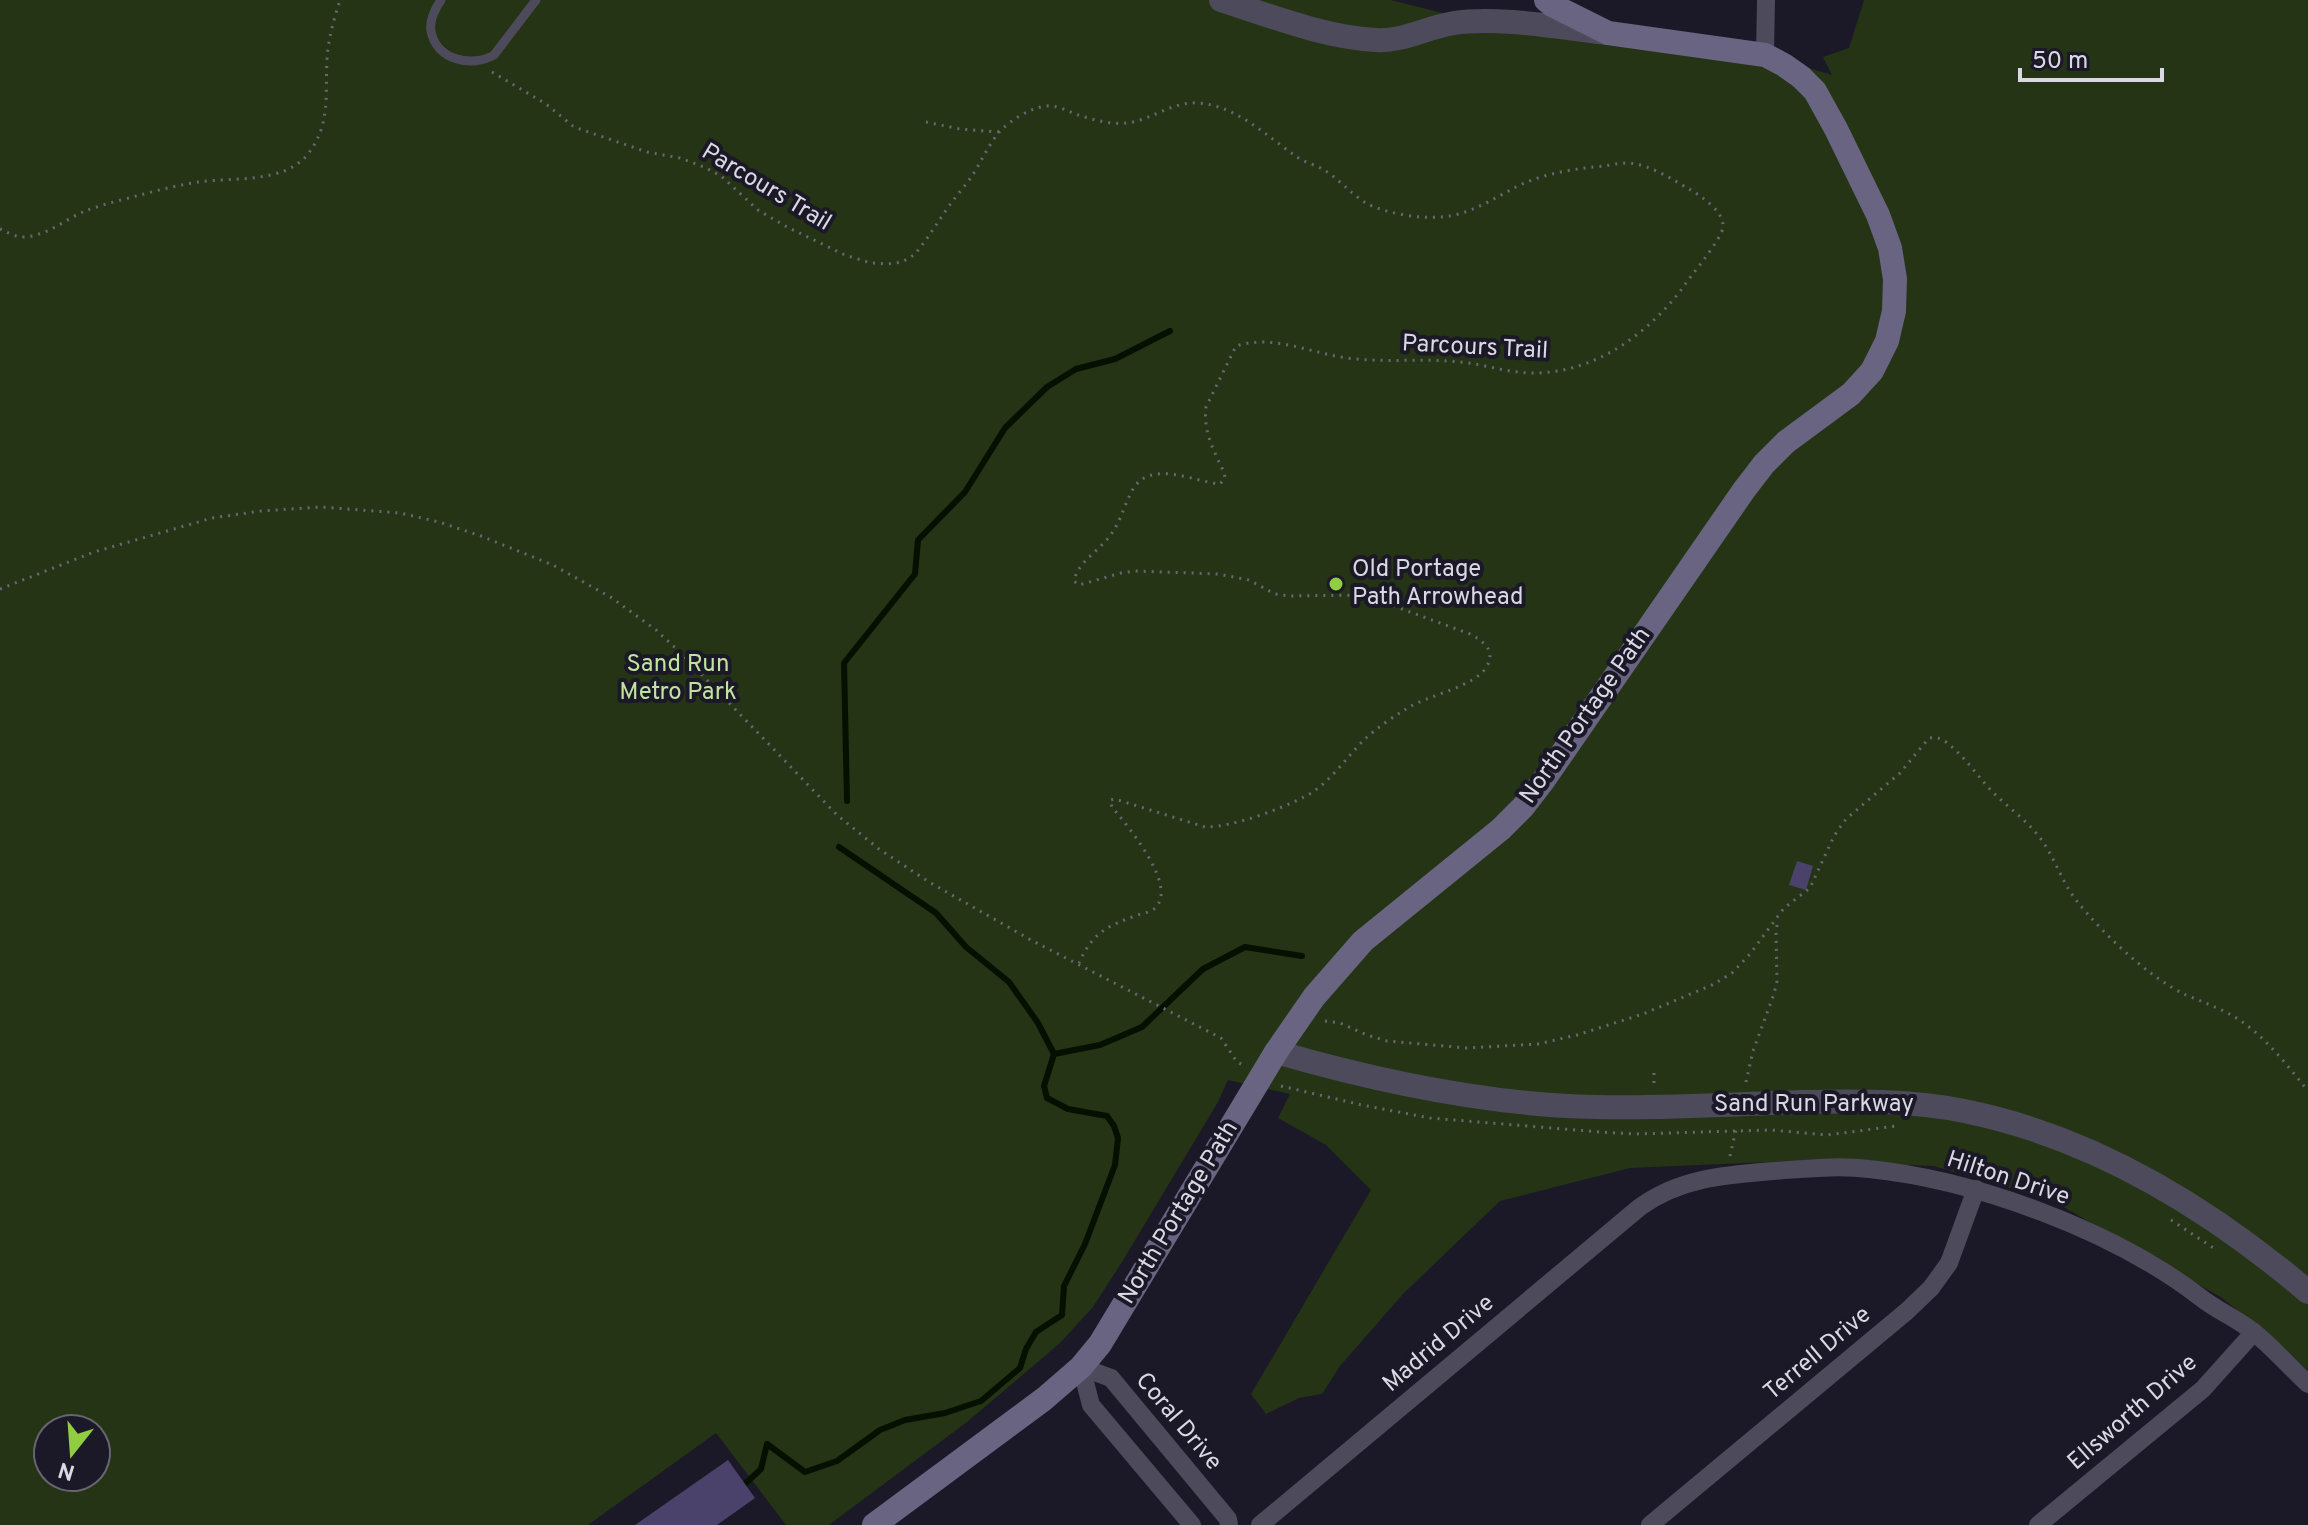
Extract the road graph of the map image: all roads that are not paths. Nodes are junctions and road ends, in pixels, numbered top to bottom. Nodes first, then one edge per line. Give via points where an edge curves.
1 (441, 0) edge
2 (536, 0) edge
3 (1221, 0) edge
4 (1546, 0) edge
5 (1766, 0) edge
6 (1454, 11) edge
7 (1608, 33) junction
8 (1765, 55) junction
9 (1276, 1052) junction
10 (1976, 1189) junction
11 (1649, 1200) joint
12 (2308, 1292) edge
13 (2254, 1332) junction
14 (1081, 1367) junction
15 (2308, 1384) edge
16 (874, 1525) edge
17 (1192, 1525) edge
18 (1229, 1525) edge
19 (1260, 1525) edge
20 (1650, 1525) edge
21 (2038, 1525) edge

1 - 2 lane via 431,22 434,41 457,60 471,63 494,55
3 - 6 street via 1300,25 1380,40
4 - 7 main road, North Portage Path
5 - 8 street
6 - 7 street via 1487,21
7 - 8 main road, North Portage Path
8 - 9 main road, North Portage Path via 1815,91 1878,215 1895,279 1887,341 1872,371 1851,394 1786,442 1758,473 1523,807 1363,941 1314,997
9 - 12 street, Sand Run Parkway via 1383,1081 1520,1102 1595,1107 1873,1101 1962,1110 2047,1133 2102,1155 2193,1206
9 - 14 main road, North Portage Path via 1100,1344
10 - 11 street, Hilton Drive via 1867,1168 1806,1168 1710,1178
10 - 13 street, Hilton Drive via 2118,1247
10 - 20 street, Terrell Drive via 1949,1263 1931,1288
11 - 19 street, Madrid Drive
13 - 15 street, Hilton Drive
13 - 21 street, Ellsworth Drive via 2203,1389
14 - 16 main road, North Portage Path
14 - 17 street via 1091,1405
14 - 18 street, Coral Drive via 1111,1378

